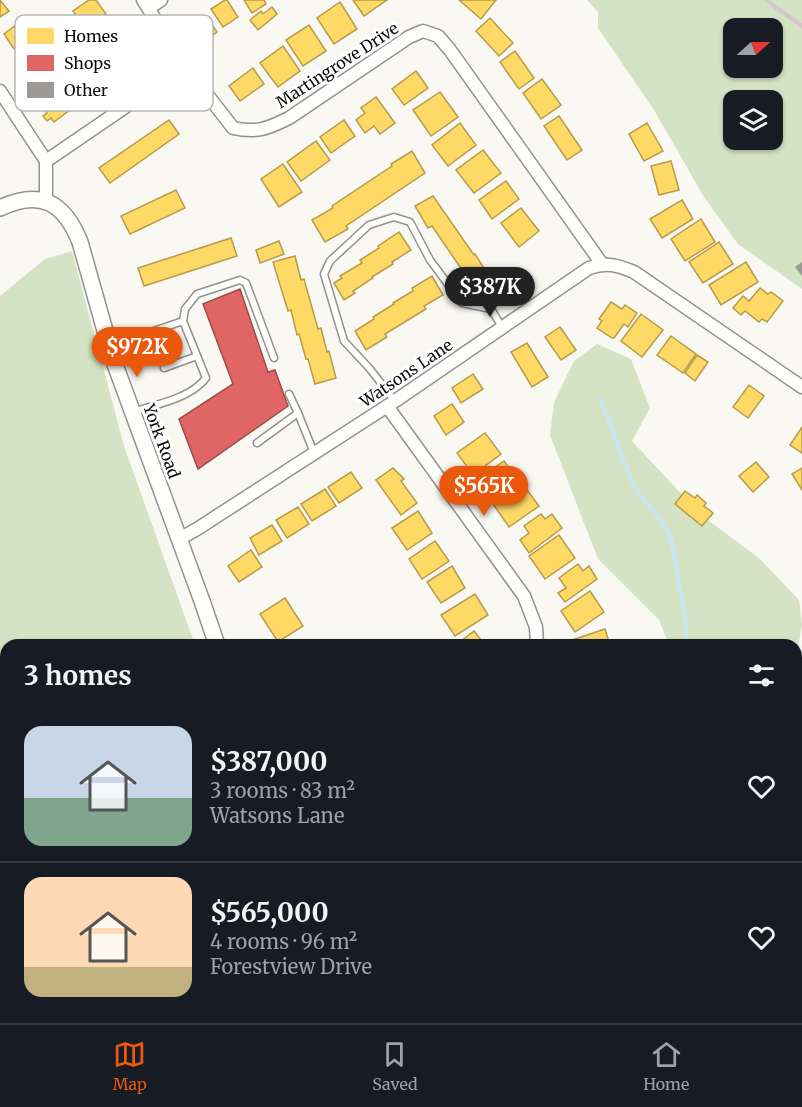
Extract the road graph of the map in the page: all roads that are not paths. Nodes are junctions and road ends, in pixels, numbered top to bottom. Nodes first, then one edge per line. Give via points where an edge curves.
1 (161, 0) edge
2 (146, 4) edge
3 (0, 91) edge
4 (213, 102) edge
5 (119, 111) edge
6 (46, 161) junction
7 (46, 201) junction
8 (0, 208) edge
9 (602, 264) junction
10 (183, 321) junction
11 (502, 328) junction
12 (110, 346) junction
13 (197, 356) junction
14 (274, 358) dead end
15 (164, 368) dead end
16 (802, 387) edge
17 (289, 394) dead end
18 (391, 403) junction
19 (132, 412) junction
20 (297, 412) junction
21 (257, 443) dead end
22 (314, 453) junction
23 (179, 538) junction
24 (215, 639) edge
25 (537, 639) edge

1 - 2 street
3 - 6 street
4 - 9 street, Martingrove Drive via 233,128 268,129 409,37 423,31 438,36
5 - 6 street
6 - 7 street
7 - 8 street via 16,200
7 - 12 street, York Road via 58,207 75,228
9 - 11 street, Watsons Lane via 589,268
9 - 16 street via 615,264 634,272
10 - 12 lane
10 - 13 lane
10 - 14 lane via 185,309 197,294 240,280 246,283
11 - 18 street, Watsons Lane
11 - 18 lane via 491,309 462,303 430,260 410,222 394,217 369,225 330,261 324,274 344,341 370,369
12 - 19 street, York Road
13 - 15 lane
13 - 19 lane via 206,378 202,382 182,396
17 - 20 lane
18 - 22 street, Watsons Lane
18 - 25 street via 524,596
19 - 23 street, York Road
20 - 21 lane
20 - 22 lane
22 - 23 street, Watsons Lane
23 - 24 street, York Road

